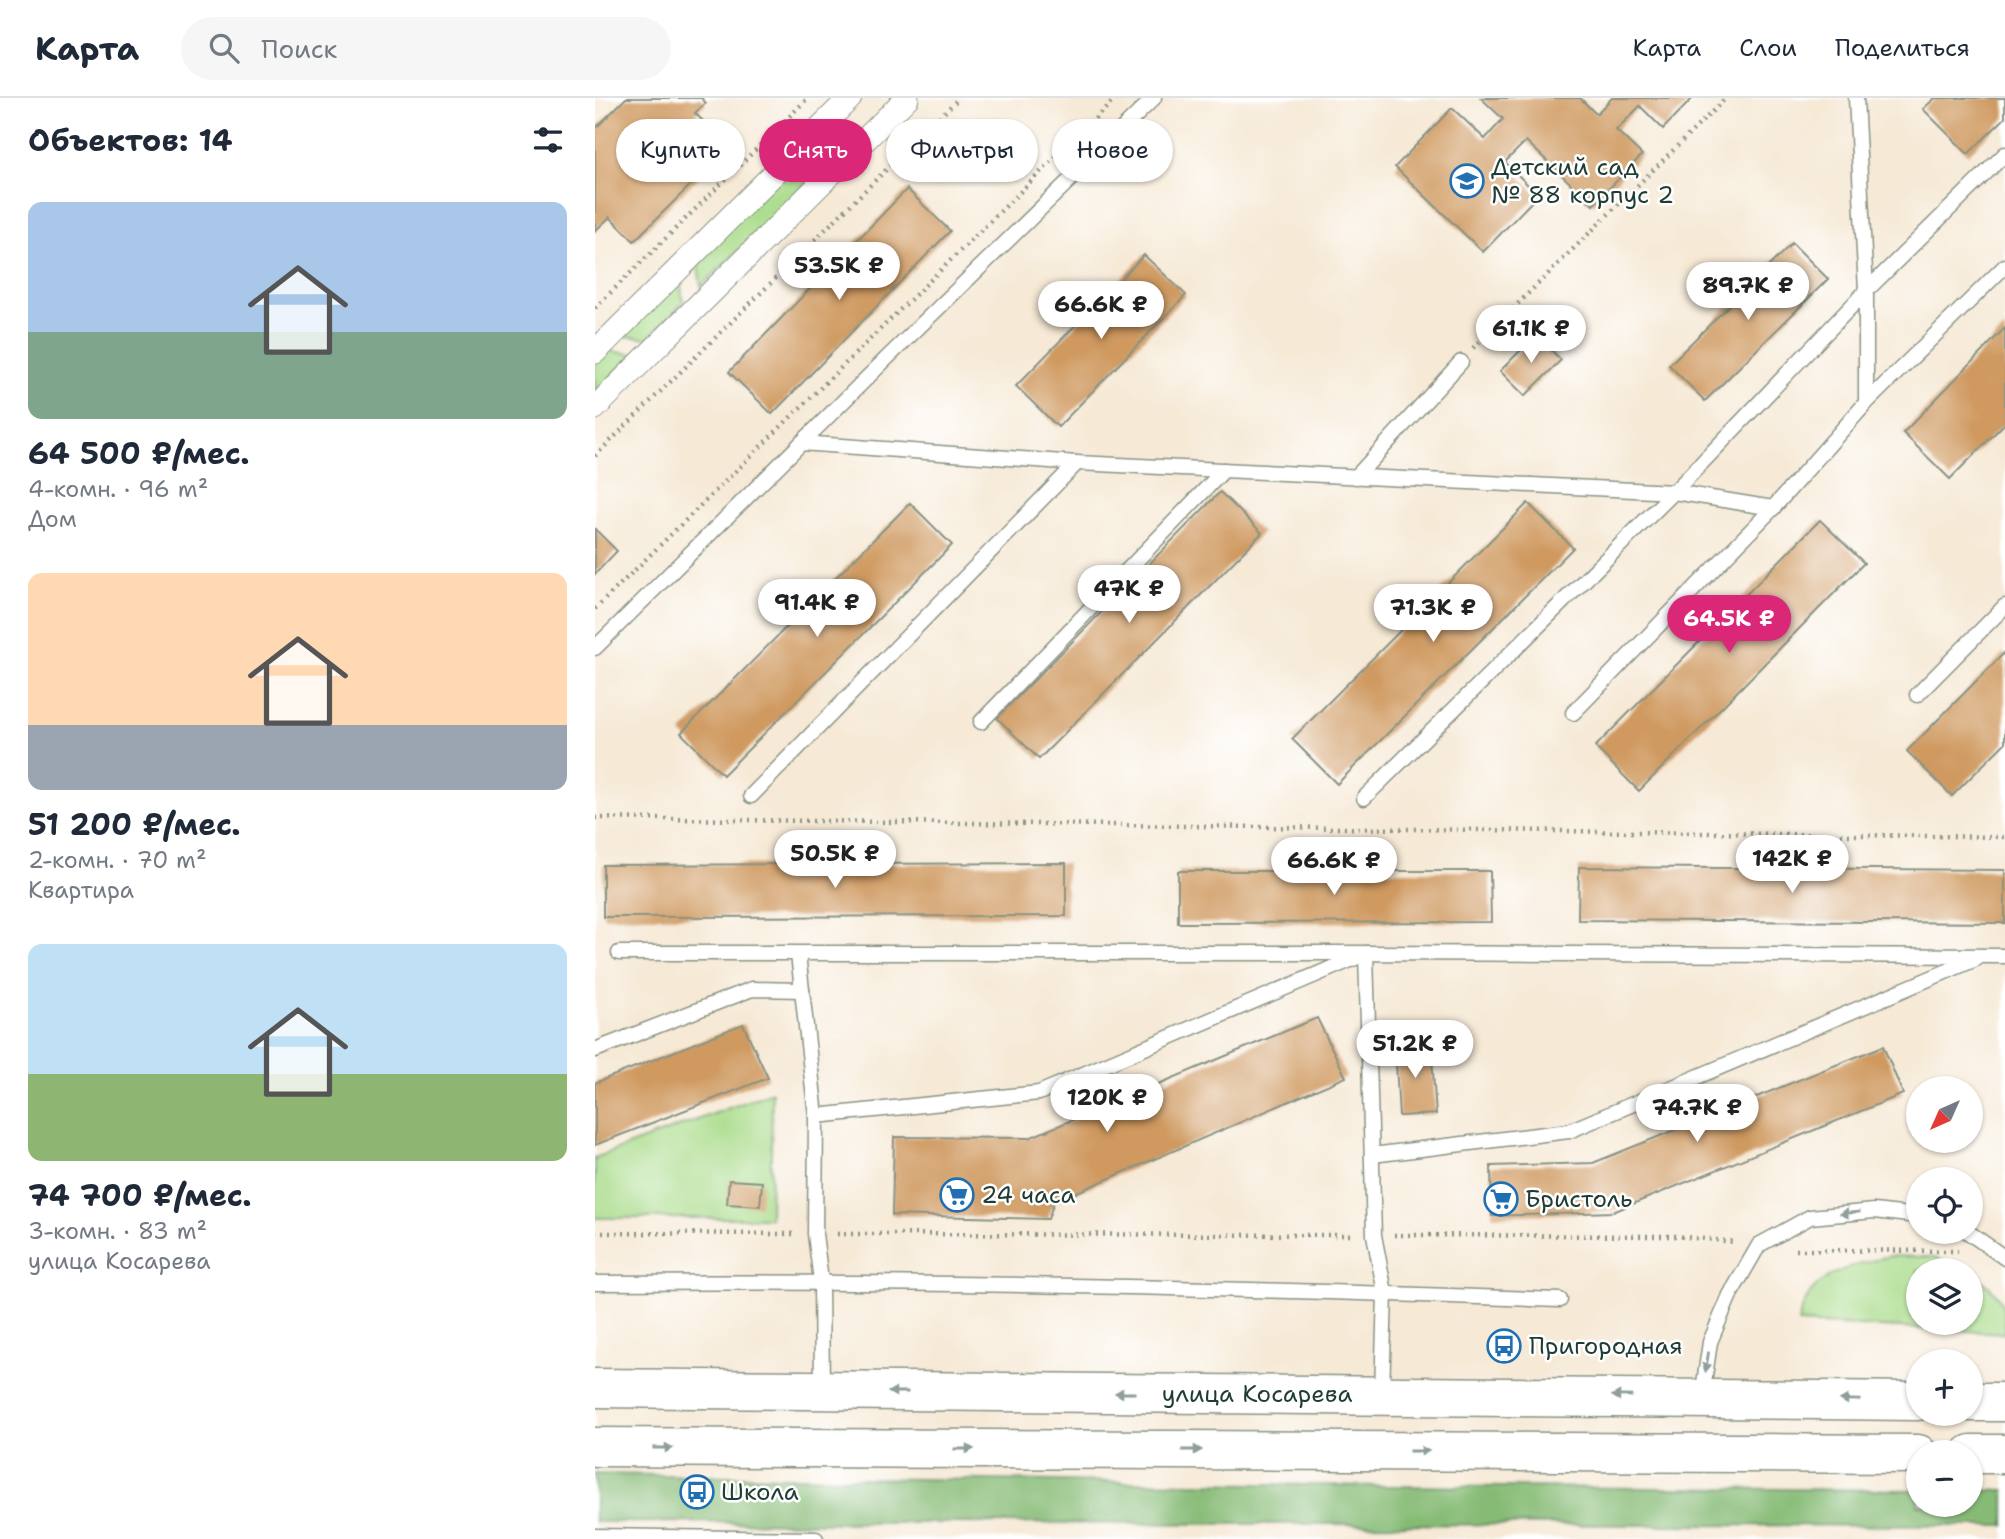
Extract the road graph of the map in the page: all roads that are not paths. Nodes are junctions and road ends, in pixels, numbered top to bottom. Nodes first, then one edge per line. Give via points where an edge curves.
1 (850, 98) edge
2 (907, 98) edge
3 (1154, 98) edge
4 (1856, 98) edge
5 (2005, 154) edge
6 (2005, 266) edge
7 (1866, 291) junction
8 (595, 352) edge
9 (1461, 362) dead end
10 (1866, 402) junction
11 (595, 408) edge
12 (801, 443) junction
13 (1077, 463) junction
14 (1224, 470) junction
15 (1356, 477) junction
16 (1674, 492) junction
17 (1773, 508) junction
18 (2005, 606) edge
19 (595, 648) edge
20 (1917, 695) dead end
21 (1573, 713) dead end
22 (981, 722) dead end
23 (751, 796) dead end
24 (1364, 798) dead end
25 (618, 953) dead end
26 (1366, 953) junction
27 (798, 954) junction
28 (1984, 956) junction
29 (2005, 956) edge
30 (802, 990) junction
31 (595, 1050) edge
32 (816, 1116) junction
33 (1372, 1155) junction
34 (1906, 1215) edge
35 (1983, 1243) edge
36 (2005, 1258) edge
37 (821, 1281) junction
38 (595, 1283) edge
39 (1385, 1293) junction
40 (1560, 1300) dead end
41 (595, 1388) edge
42 (822, 1392) junction
43 (1382, 1394) junction
44 (1702, 1397) junction
45 (1906, 1401) edge
46 (1983, 1402) edge
47 (2005, 1402) edge
48 (595, 1447) edge
49 (1906, 1454) edge
50 (1983, 1454) edge
51 (2005, 1454) edge
52 (595, 1536) edge
53 (742, 1539) edge
54 (816, 1539) edge

1 - 8 street
2 - 11 street
3 - 12 lane
4 - 7 lane
5 - 7 lane
6 - 10 lane
7 - 10 lane
7 - 16 lane
9 - 15 lane
10 - 17 lane
12 - 13 lane
12 - 19 lane
13 - 14 lane
13 - 23 lane
14 - 15 lane
14 - 22 lane
15 - 16 lane
16 - 17 lane
16 - 24 lane
17 - 21 lane
18 - 20 lane
25 - 27 lane
26 - 27 lane
26 - 28 lane
26 - 32 lane via 1039,1093
26 - 33 lane
27 - 30 lane
28 - 29 lane
28 - 33 lane via 1569,1131
30 - 31 lane via 752,989
30 - 32 lane
32 - 37 lane via 815,1234
33 - 39 lane via 1374,1235
34 -> 44 lane via 1874,1211 1811,1217 1759,1245 1710,1342
35 - 36 lane
37 - 38 lane
37 - 39 lane
37 - 42 lane
39 - 40 lane
39 - 43 lane
41 - 42 main road, улица Косарева
43 -> 42 main road, улица Косарева
44 -> 43 main road, улица Косарева
45 -> 44 main road, улица Косарева
46 - 47 main road
48 -> 49 main road
50 - 51 main road
52 - 53 lane
53 - 54 lane

